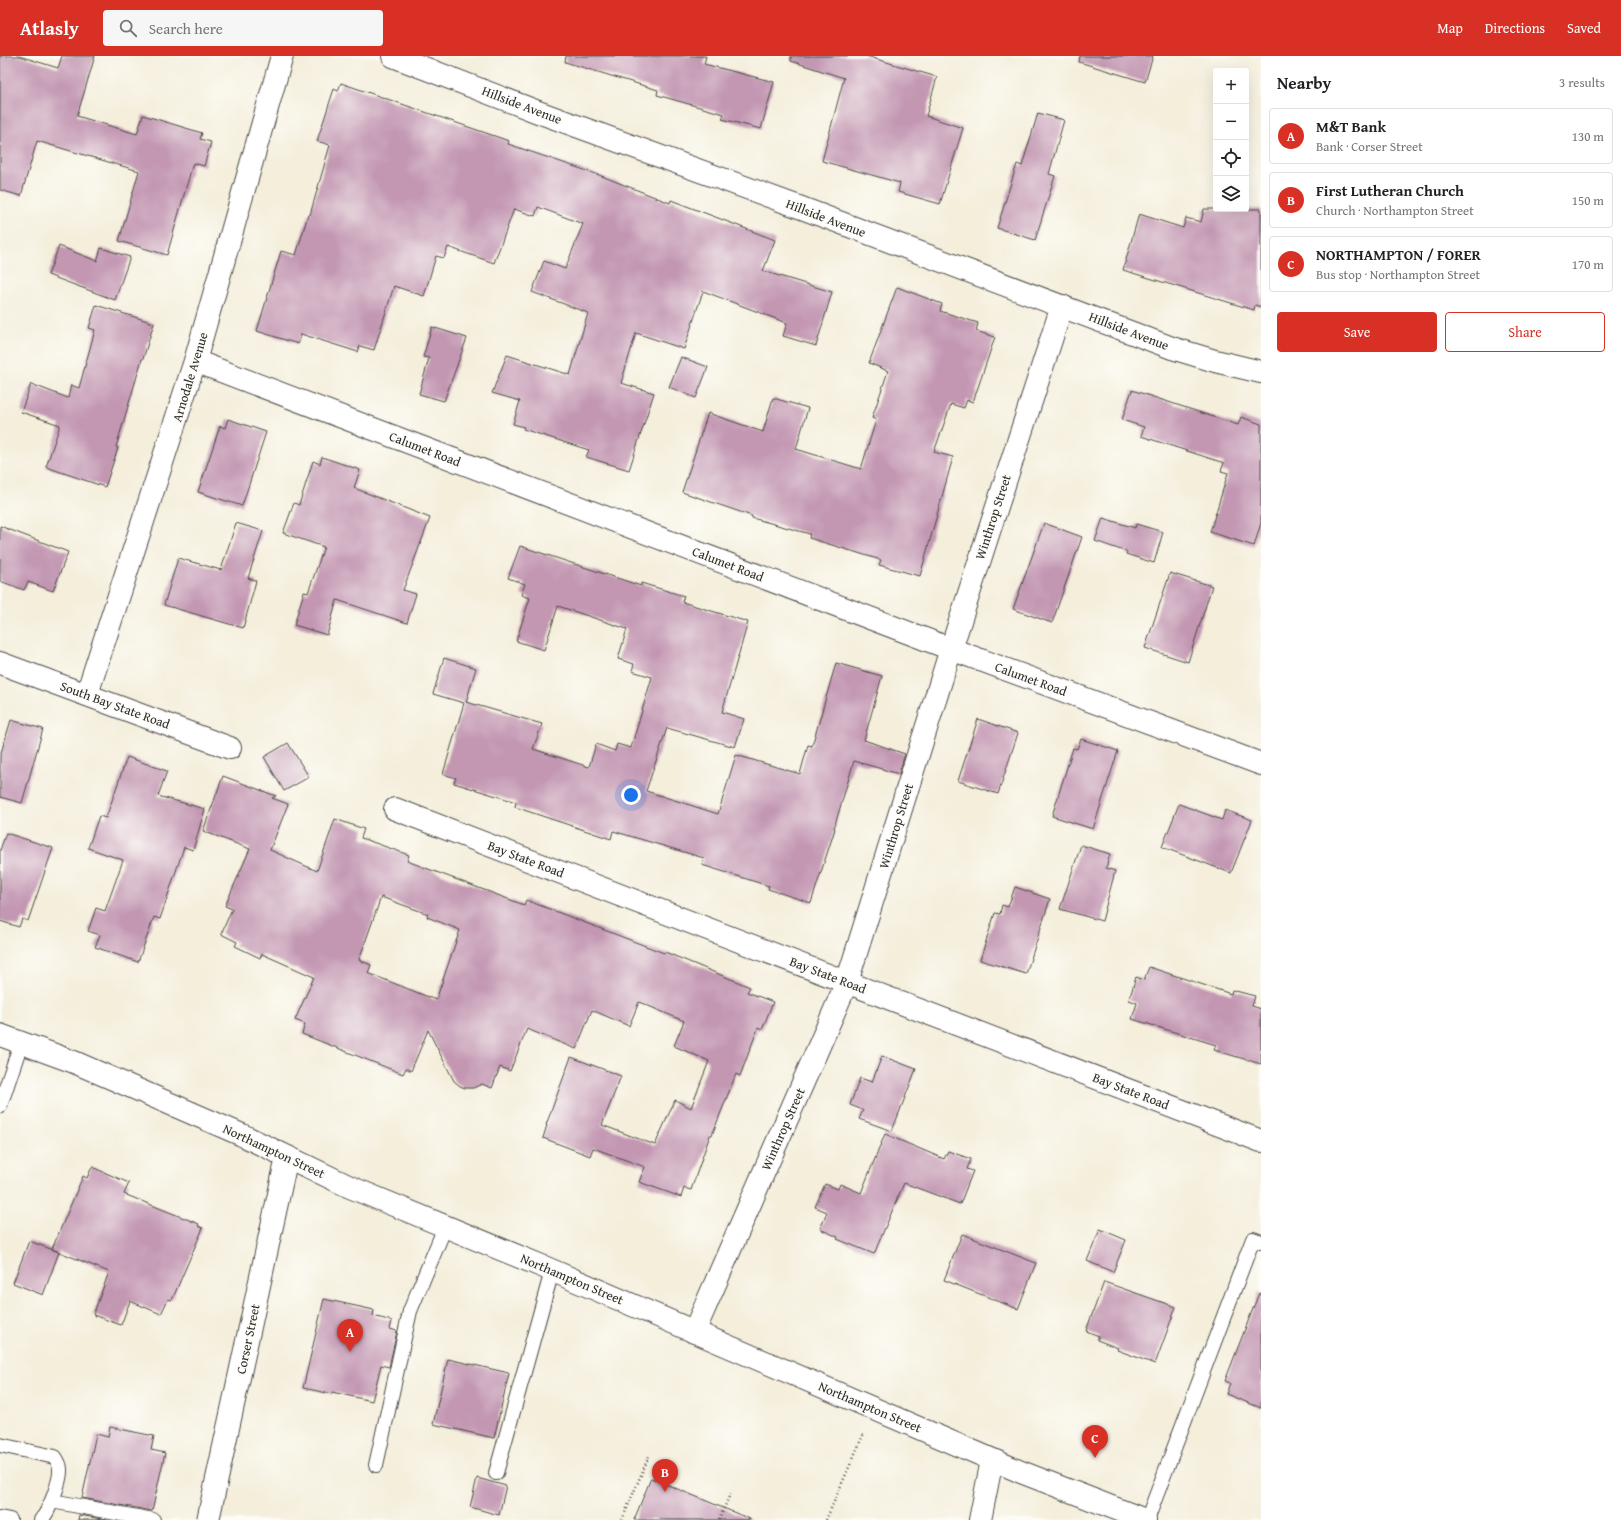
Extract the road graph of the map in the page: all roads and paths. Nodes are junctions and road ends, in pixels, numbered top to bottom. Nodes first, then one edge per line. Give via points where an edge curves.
1 (282, 56) edge
2 (393, 56) edge
3 (1062, 306) junction
4 (195, 361) junction
5 (1261, 372) edge
6 (951, 649) junction
7 (0, 663) edge
8 (87, 694) junction
9 (230, 748) dead end
10 (1261, 764) edge
11 (395, 809) dead end
12 (847, 982) junction
13 (0, 1036) edge
14 (20, 1043) junction
15 (0, 1106) edge
16 (1261, 1141) edge
17 (287, 1157) junction
18 (445, 1227) junction
19 (1261, 1242) edge
20 (552, 1271) junction
21 (694, 1332) junction
22 (874, 1408) junction
23 (0, 1445) edge
24 (649, 1456) dead end
25 (992, 1460) junction
26 (376, 1465) dead end
27 (496, 1473) dead end
28 (731, 1492) dead end
29 (52, 1501) junction
30 (0, 1518) edge
31 (10, 1520) edge
32 (41, 1520) edge
33 (153, 1520) edge
34 (208, 1520) edge
35 (622, 1520) edge
36 (719, 1520) edge
37 (826, 1520) edge
38 (980, 1520) edge
39 (1146, 1520) edge

1 - 4 street, Arnodale Avenue
2 - 3 street, Hillside Avenue
3 - 5 street, Hillside Avenue via 1172,348
3 - 6 street, Winthrop Street
4 - 6 street, Calumet Road
4 - 8 street, Arnodale Avenue
6 - 10 street, Calumet Road
6 - 12 street, Winthrop Street
7 - 8 street, South Bay State Road
8 - 9 street, South Bay State Road
11 - 12 street, Bay State Road
12 - 16 street, Bay State Road
12 - 21 street, Winthrop Street
13 - 14 street, Northampton Street
14 - 15 lane
14 - 17 street, Northampton Street via 74,1062
17 - 18 street, Northampton Street via 350,1188
17 - 34 street, Corser Street
18 - 20 street, Northampton Street
18 - 26 lane via 410,1311
19 - 39 lane via 1253,1239
20 - 21 street, Northampton Street
20 - 27 lane
21 - 22 street, Northampton Street
22 - 25 street, Northampton Street
22 - 37 path
23 - 29 lane via 55,1457 60,1468
24 - 35 path
25 - 38 street
25 - 39 street, Northampton Street
28 - 36 path
29 - 32 lane
29 - 33 lane
30 - 31 lane

